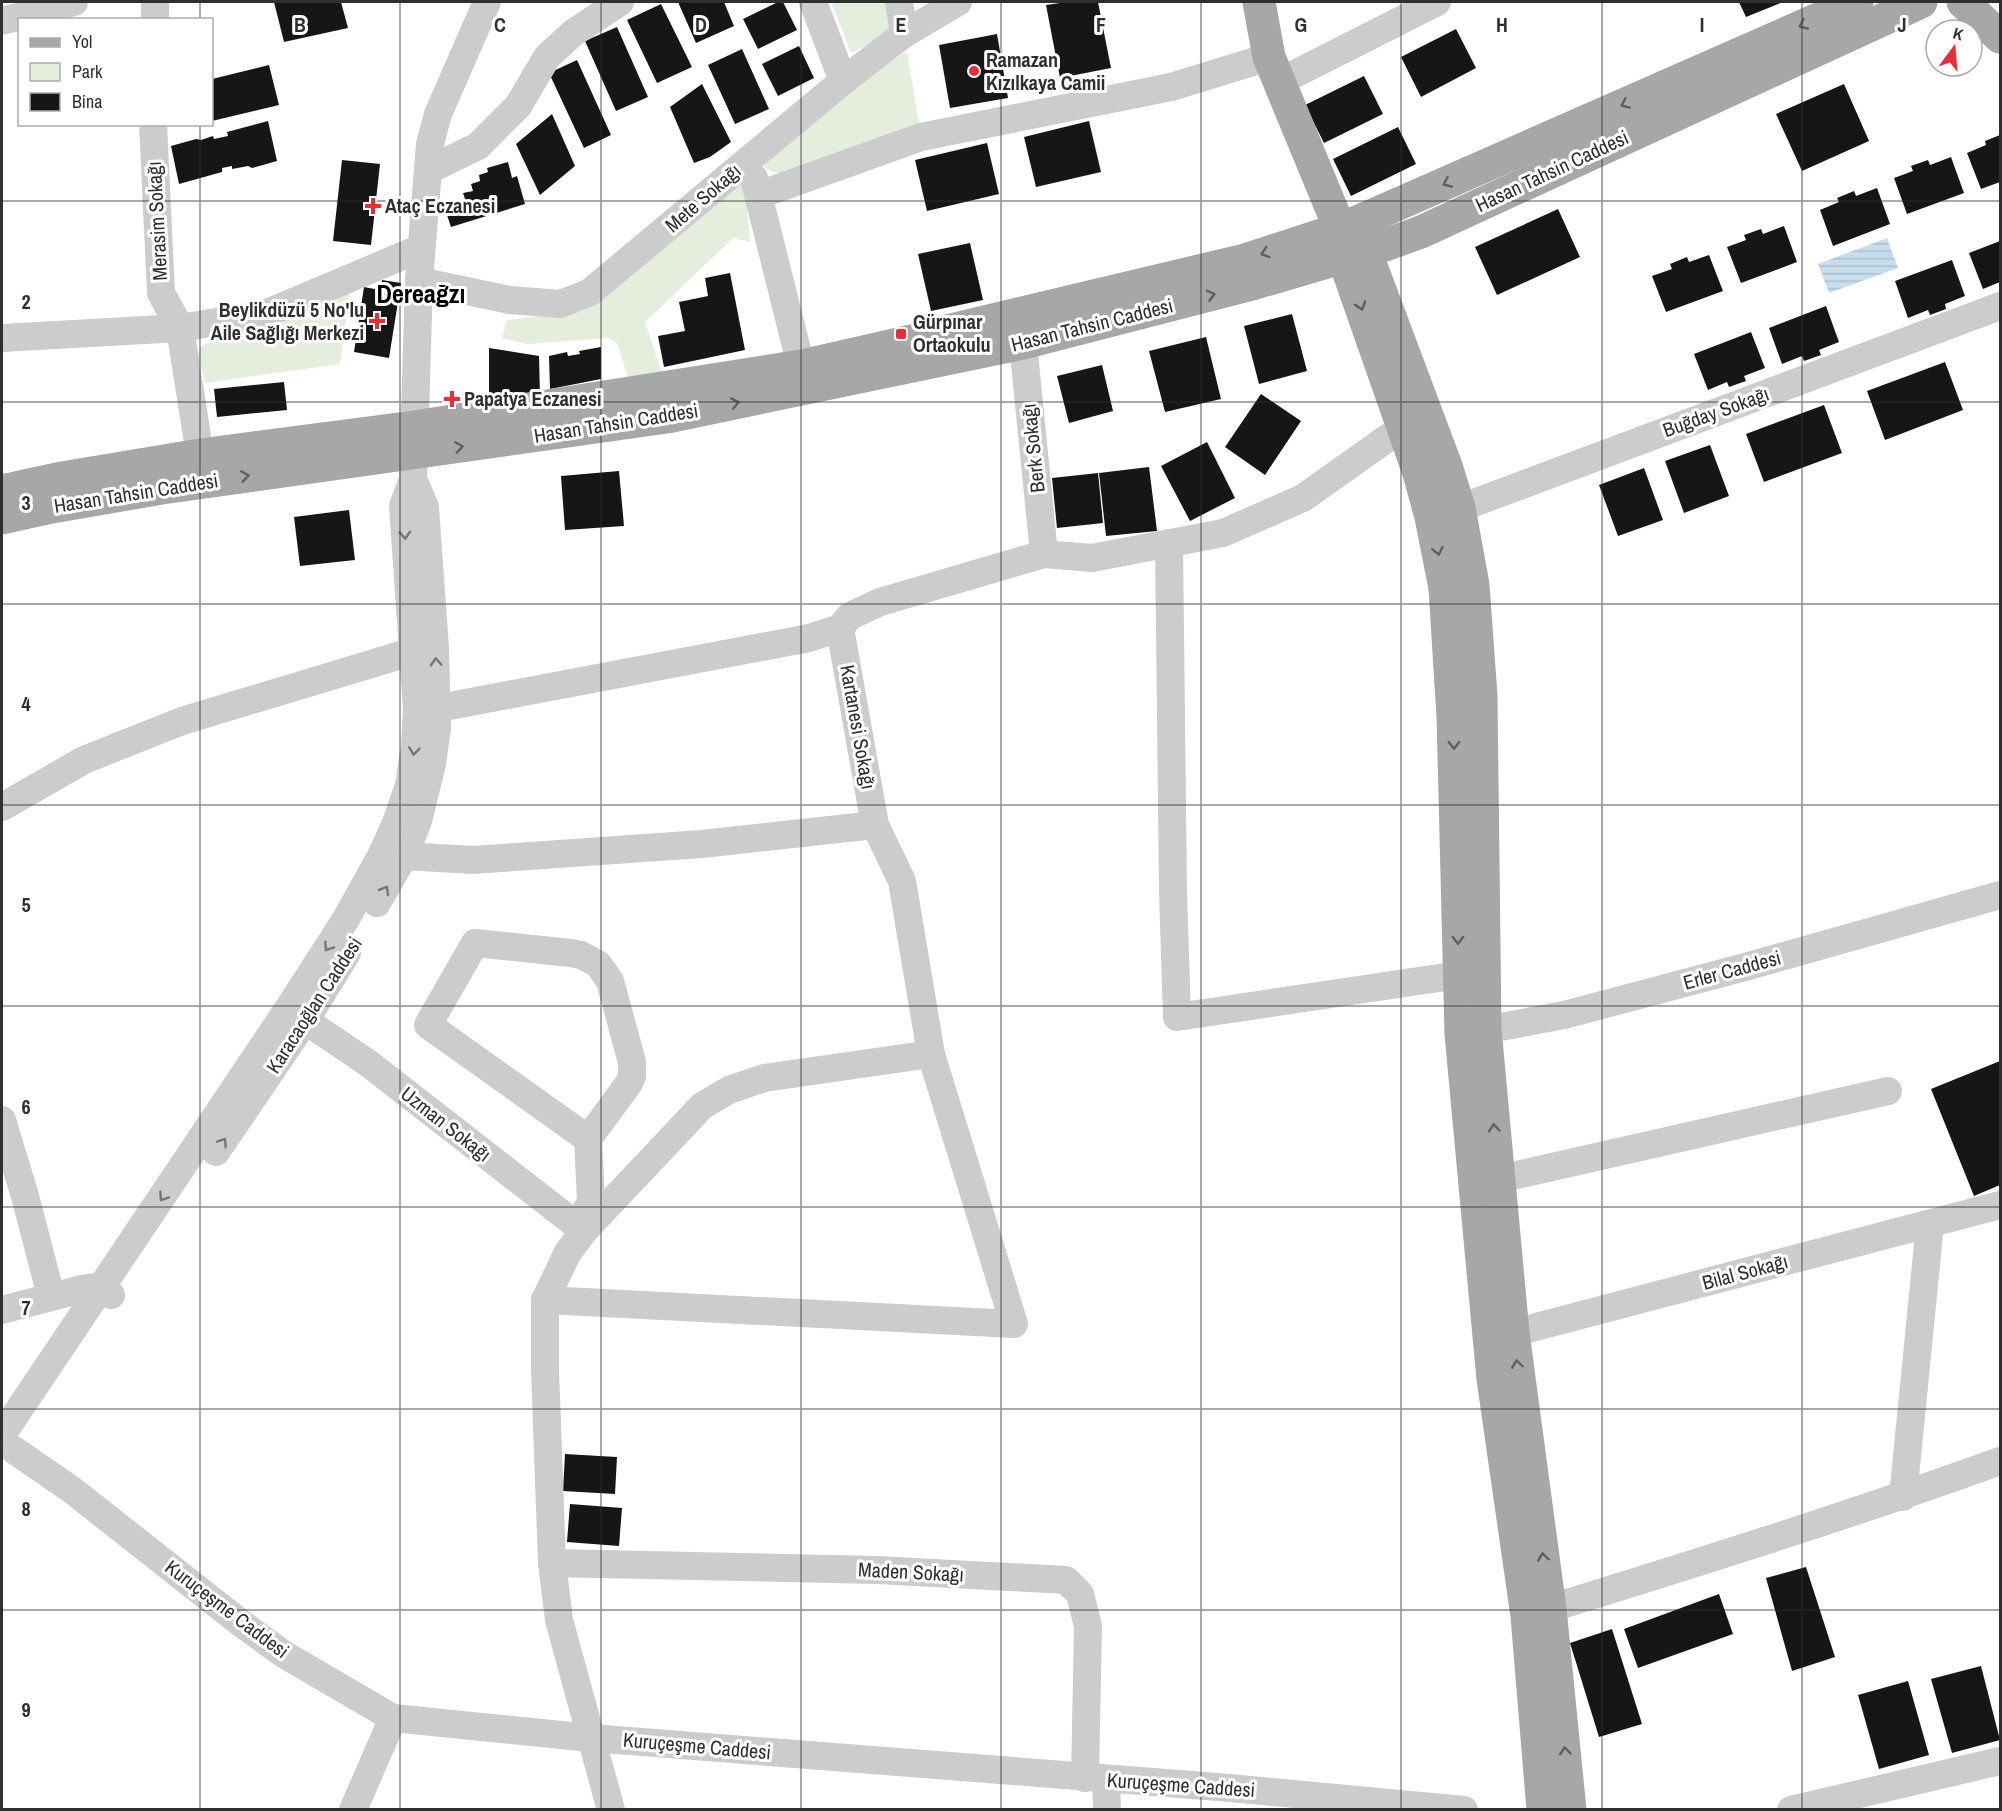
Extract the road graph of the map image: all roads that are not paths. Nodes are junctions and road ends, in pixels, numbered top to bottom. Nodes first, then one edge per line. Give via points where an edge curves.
1 (74, 2) edge
2 (155, 2) edge
3 (487, 2) edge
4 (620, 2) edge
5 (813, 2) edge
6 (899, 2) edge
7 (958, 2) edge
8 (1259, 2) edge
9 (1437, 2) edge
10 (1857, 2) edge
11 (1921, 2) edge
12 (1963, 2) edge
13 (154, 18) edge
14 (2, 21) edge
15 (904, 34) junction
16 (2001, 37) edge
17 (1274, 70) junction
18 (843, 81) junction
19 (153, 126) edge
20 (748, 159) junction
21 (429, 170) junction
22 (759, 195) junction
23 (1349, 245) junction
24 (422, 248) junction
25 (419, 281) junction
26 (2001, 306) edge
27 (180, 328) junction
28 (2, 338) edge
29 (1023, 343) junction
30 (801, 366) junction
31 (1389, 437) dead end
32 (413, 453) junction
33 (200, 455) junction
34 (2, 492) edge
35 (1445, 513) junction
36 (2, 518) edge
37 (1169, 543) junction
38 (1044, 554) junction
39 (840, 628) junction
40 (414, 651) junction
41 (427, 711) junction
42 (2, 807) edge
43 (875, 825) junction
44 (404, 856) junction
45 (2001, 895) edge
46 (1459, 975) junction
47 (296, 1015) junction
48 (1473, 1032) junction
49 (931, 1054) junction
50 (1888, 1091) dead end
51 (2, 1120) edge
52 (588, 1139) junction
53 (1499, 1179) junction
54 (2001, 1205) edge
55 (1930, 1224) junction
56 (580, 1229) junction
57 (109, 1293) junction
58 (51, 1296) junction
59 (545, 1300) junction
60 (2, 1310) edge
61 (1501, 1335) junction
62 (6, 1451) edge
63 (2001, 1461) edge
64 (1903, 1497) junction
65 (552, 1563) junction
66 (1539, 1612) junction
67 (393, 1718) junction
68 (591, 1738) junction
69 (2001, 1761) edge
70 (1095, 1778) junction
71 (1231, 1799) edge
72 (353, 1809) edge
73 (611, 1809) edge
74 (1107, 1809) edge
75 (1464, 1809) edge
76 (1543, 1809) edge
77 (1570, 1809) edge
78 (1791, 1809) edge

1 - 14 street
2 - 13 street
3 - 21 street, Karacaoğlan Caddesi via 438,114 430,144
4 - 21 street via 573,33 547,57 518,106 478,146
5 - 18 street
6 - 15 street
7 - 15 street, Mete Sokağı
8 - 17 main road
9 - 17 street
10 -> 23 main road, Hasan Tahsin Caddesi
11 - 23 main road, Hasan Tahsin Caddesi via 1420,232 1385,245
12 - 16 main road
15 - 18 street, Mete Sokağı
17 - 22 street via 921,137
17 - 23 main road
18 - 20 street, Mete Sokağı
19 - 27 street, Merasim Sokağı via 161,293
20 - 22 street
20 - 25 street, Mete Sokağı via 589,293 560,304 510,300
21 - 24 street, Karacaoğlan Caddesi
22 - 30 street
29 -> 23 main road, Hasan Tahsin Caddesi via 1252,284
23 -> 30 main road, Hasan Tahsin Caddesi via 1245,260
23 - 35 main road via 1419,472
24 - 25 street, Karacaoğlan Caddesi
24 - 27 street via 265,314
25 - 32 street, Karacaoğlan Caddesi
26 - 35 street, Buğday Sokağı
27 - 28 street
27 - 33 street, Merasim Sokağı
32 -> 29 main road, Hasan Tahsin Caddesi via 667,417
29 - 38 street, Berk Sokağı
30 - 32 main road, Hasan Tahsin Caddesi
31 - 37 street via 1303,498 1223,533
32 - 33 main road, Hasan Tahsin Caddesi
36 -> 32 main road, Hasan Tahsin Caddesi via 162,488
32 -> 40 street, Karacaoğlan Caddesi via 403,507
41 -> 32 street, Karacaoğlan Caddesi via 435,648 425,507
33 - 34 main road, Hasan Tahsin Caddesi
35 -> 46 main road
35 - 48 main road via 1473,585 1480,696
37 - 38 street via 1092,558
37 - 46 street via 1177,1017
38 - 39 street via 880,602 850,616
39 - 41 street via 809,638
39 - 43 street, Kartanesi Sokağı
40 - 41 street, Karacaoğlan Caddesi
40 - 42 street via 182,721 84,760
41 - 44 street, Karacaoğlan Caddesi via 437,728 432,765 418,821
41 -> 47 street, Karacaoğlan Caddesi via 396,824
43 - 44 street via 702,844 473,860
43 - 49 street, Kartanesi Sokağı via 902,881
47 -> 44 street, Karacaoğlan Caddesi via 369,917
45 - 48 street, Erler Caddesi via 1587,1009
46 - 48 main road
47 - 56 street, Uzman Sokağı via 368,1063
47 - 57 street, Karacaoğlan Caddesi
53 -> 48 main road
48 - 61 main road
49 - 56 street via 764,1078 729,1090 702,1106
49 - 59 street, Kartanesi Sokağı via 1014,1324
50 - 53 street
51 - 58 street
52 - 52 street via 632,1076 632,1062 610,981 598,964 581,955 475,943 428,1025
52 - 56 street via 591,1202
53 - 61 main road
54 - 55 street, Bilal Sokağı
55 - 61 street, Bilal Sokağı
55 - 64 street
56 - 59 street
57 - 58 street via 82,1288
57 - 62 street, Karacaoğlan Caddesi
58 - 60 street
59 - 65 street
61 - 66 main road via 1493,1379
62 - 67 street, Kuruçeşme Caddesi via 72,1490 285,1655
63 - 64 street
64 - 66 street
65 - 68 street via 559,1620
65 - 70 street, Maden Sokağı via 877,1570 1066,1580 1080,1594 1088,1626
66 - 76 main road
77 -> 66 main road
67 - 68 street, Kuruçeşme Caddesi
67 - 72 street
68 - 70 street, Kuruçeşme Caddesi
68 - 73 street
69 - 78 street
70 - 71 street, Kuruçeşme Caddesi
70 - 74 street, Maden Sokağı
71 - 75 street, Kuruçeşme Caddesi

